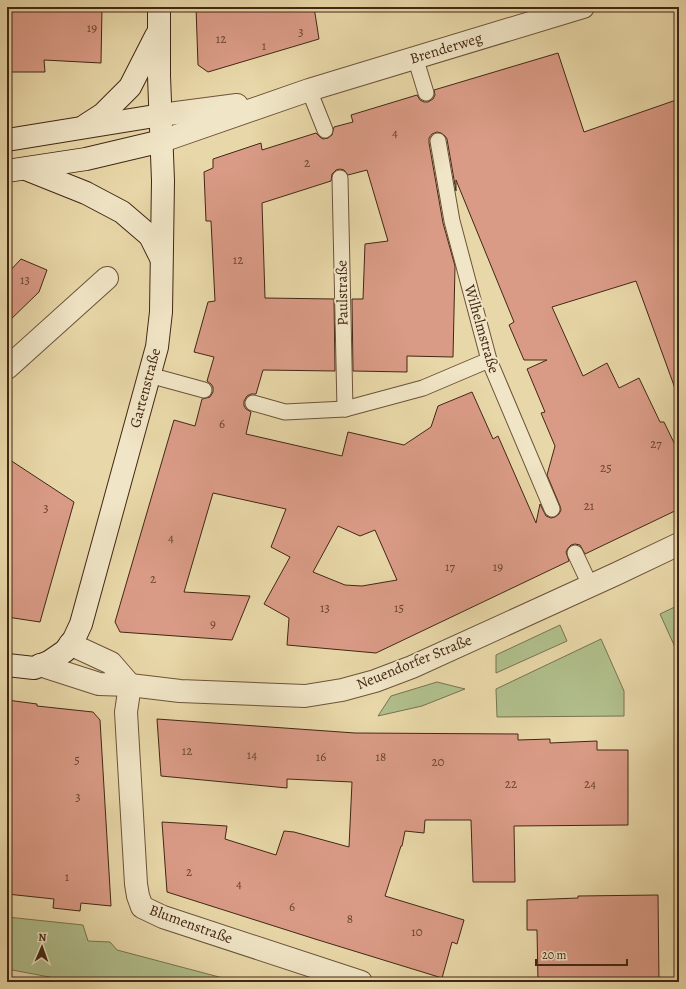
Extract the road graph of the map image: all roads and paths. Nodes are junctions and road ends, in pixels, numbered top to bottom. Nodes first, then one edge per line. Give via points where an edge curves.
1 (159, 7) edge
2 (583, 7) edge
3 (158, 34) junction
4 (415, 57) junction
5 (309, 90) junction
6 (426, 93) dead end
7 (161, 115) junction
8 (82, 127) junction
9 (325, 130) dead end
10 (7, 140) edge
11 (162, 141) junction
12 (438, 141) dead end
13 (16, 170) edge
14 (340, 178) dead end
15 (161, 258) junction
16 (107, 278) dead end
17 (488, 360) junction
18 (7, 368) edge
19 (150, 375) junction
20 (204, 390) dead end
21 (253, 403) dead end
22 (345, 409) junction
23 (552, 509) dead end
24 (679, 544) edge
25 (575, 553) dead end
26 (590, 585) junction
27 (68, 647) junction
28 (7, 665) edge
29 (40, 665) junction
30 (130, 685) junction
31 (361, 982) edge

1 - 3 street, Gartenstraße
2 - 4 street, Brenderweg
3 - 7 street, Gartenstraße
3 - 8 street via 130,87 103,114
4 - 5 street, Brenderweg
4 - 6 lane
5 - 7 street, Brenderweg via 233,106
5 - 9 lane
5 - 11 street, Brenderweg
7 - 8 street, Brenderweg
7 - 11 street, Gartenstraße
8 - 10 street, Brenderweg
11 - 13 street, Brenderweg via 86,159
11 - 15 street, Gartenstraße
12 - 17 lane, Wilhelmstraße via 452,221
13 - 15 street via 86,193 122,212 150,236
14 - 22 lane, Paulstraße
15 - 19 street, Gartenstraße via 161,312 157,347
16 - 18 street
17 - 22 lane via 423,388
17 - 23 lane, Wilhelmstraße
19 - 20 lane
19 - 27 street, Gartenstraße via 81,624
21 - 22 lane via 285,412
24 - 26 street, Neuendorfer Straße
25 - 26 lane
26 - 30 street, Neuendorfer Straße via 412,667 342,690 305,696 180,691
27 - 29 street, Neuendorfer Straße via 49,662
27 - 30 street via 110,663
28 - 29 street, Neuendorfer Straße via 34,668
29 - 30 street, Neuendorfer Straße via 99,684
30 - 31 street, Blumenstraße via 126,712 136,884 142,907 163,917

